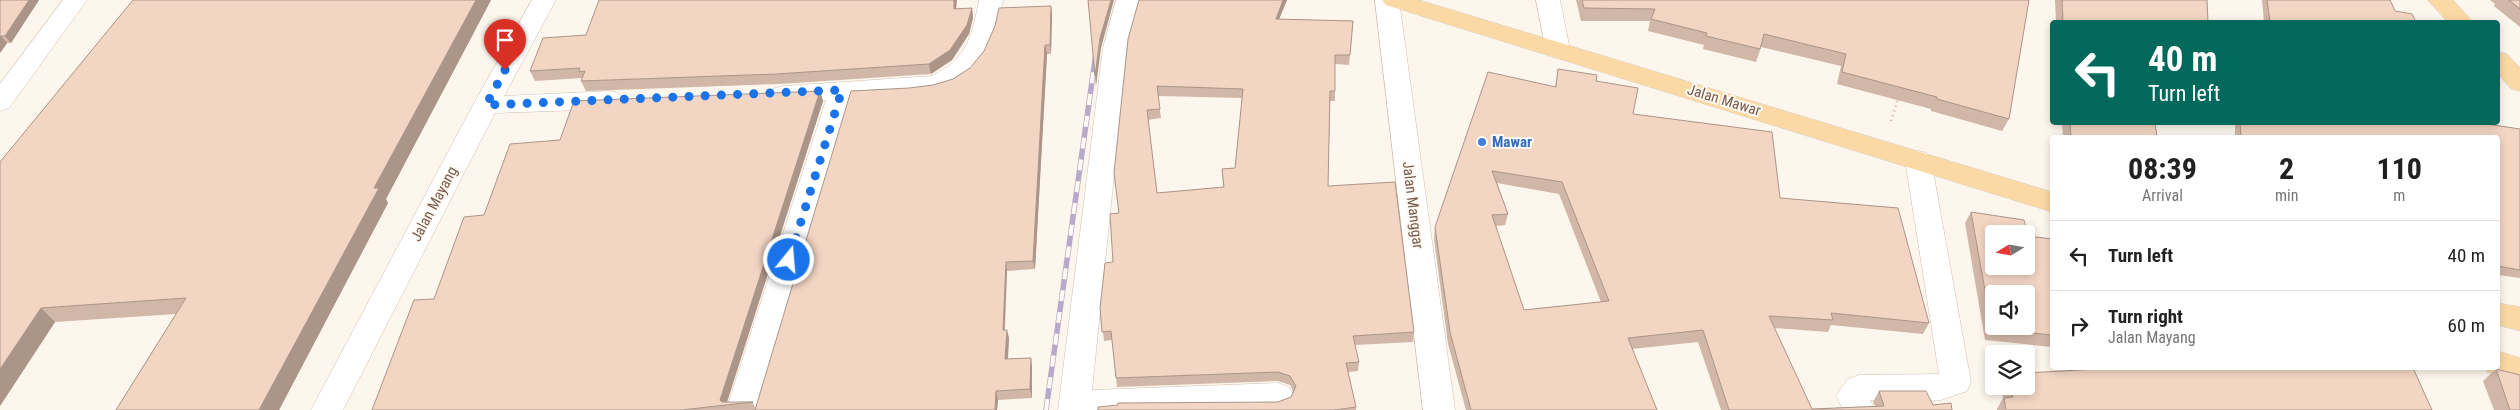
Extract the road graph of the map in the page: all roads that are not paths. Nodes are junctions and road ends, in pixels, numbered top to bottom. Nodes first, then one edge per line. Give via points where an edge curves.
1 (75, 0) edge
2 (544, 0) edge
3 (991, 0) edge
4 (1128, 0) edge
5 (1387, 0) edge
6 (1394, 0) edge
7 (1548, 0) edge
8 (2440, 0) edge
9 (2460, 20) edge
10 (1558, 50) junction
11 (2500, 62) edge
12 (10, 77) edge
13 (2520, 83) edge
14 (842, 90) junction
15 (759, 95) edge
16 (632, 100) edge
17 (0, 102) edge
18 (486, 105) junction
19 (1918, 160) junction
20 (2050, 201) edge
21 (2500, 314) edge
22 (2520, 319) edge
23 (2500, 364) edge
24 (2520, 370) edge
25 (1278, 396) dead end
26 (1074, 406) edge
27 (327, 410) edge
28 (742, 410) edge
29 (1439, 410) edge
30 (1858, 410) edge

1 - 12 street
2 - 18 street, Jalan Mayang
3 - 14 street via 982,43 971,61 955,77 937,84
4 - 26 street via 1115,48
5 - 29 street, Jalan Manggar
6 - 10 main road, Jalan Mawar
7 - 10 street
8 - 9 main road
10 - 19 main road, Jalan Mawar
11 - 13 main road
12 - 17 street
14 - 15 street
14 - 28 street
16 - 18 street
18 - 27 street, Jalan Mayang
19 - 20 main road, Jalan Mawar
19 - 30 street via 1956,382 1941,387 1859,388 1852,395
21 - 22 main road
23 - 24 main road
25 - 26 street

